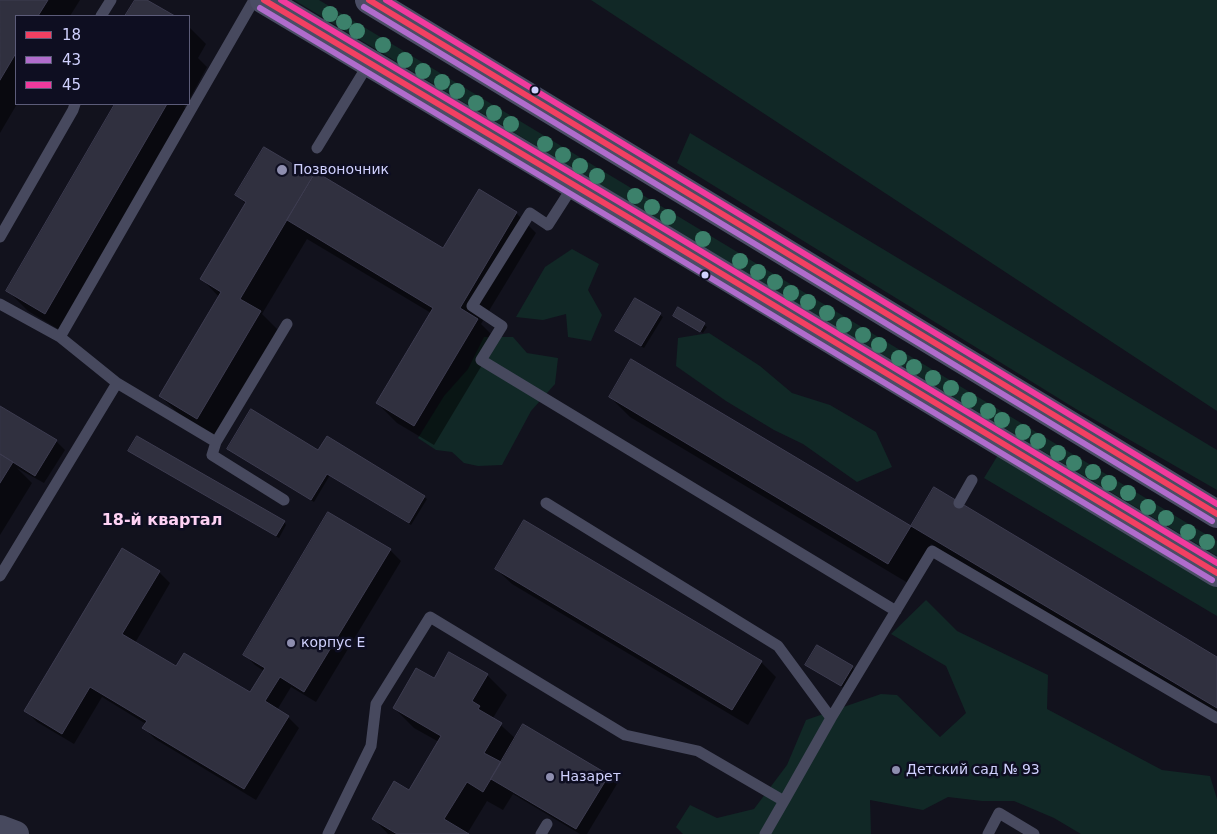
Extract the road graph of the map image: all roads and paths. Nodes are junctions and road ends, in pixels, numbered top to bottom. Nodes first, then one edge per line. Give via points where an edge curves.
1 (111, 0) edge
2 (254, 0) edge
3 (264, 0) edge
4 (369, 0) edge
5 (102, 15) edge
6 (369, 63) junction
7 (75, 105) edge
8 (317, 148) dead end
9 (573, 186) junction
10 (2, 229) edge
11 (0, 304) edge
12 (286, 324) dead end
13 (60, 337) junction
14 (117, 383) junction
15 (216, 442) junction
16 (972, 480) dead end
17 (284, 500) dead end
18 (546, 503) dead end
19 (959, 503) dead end
20 (1217, 514) edge
21 (1217, 573) edge
22 (0, 576) edge
23 (896, 611) junction
24 (831, 718) junction
25 (1217, 718) edge
26 (784, 801) junction
27 (548, 824) dead end
28 (0, 828) edge
29 (16, 834) edge
30 (328, 834) edge
31 (541, 834) edge
32 (765, 834) edge
33 (988, 834) edge
34 (1034, 834) edge

1 - 5 lane
2 - 13 lane
3 - 6 main road
4 - 20 main road
6 - 8 lane
6 - 9 main road
7 - 10 lane
9 - 21 main road
9 - 23 lane via 548,225 530,214 472,306 502,326 482,360
11 - 13 lane
12 - 15 lane
13 - 14 lane
14 - 15 lane
14 - 22 lane
15 - 17 lane via 212,455
16 - 19 lane
18 - 24 lane via 778,646
23 - 24 lane
23 - 25 lane via 934,546
24 - 26 lane
26 - 30 lane via 698,751 625,735 430,617 376,704 371,746
26 - 32 lane
27 - 31 lane
28 - 29 street
33 - 34 lane via 1000,814

